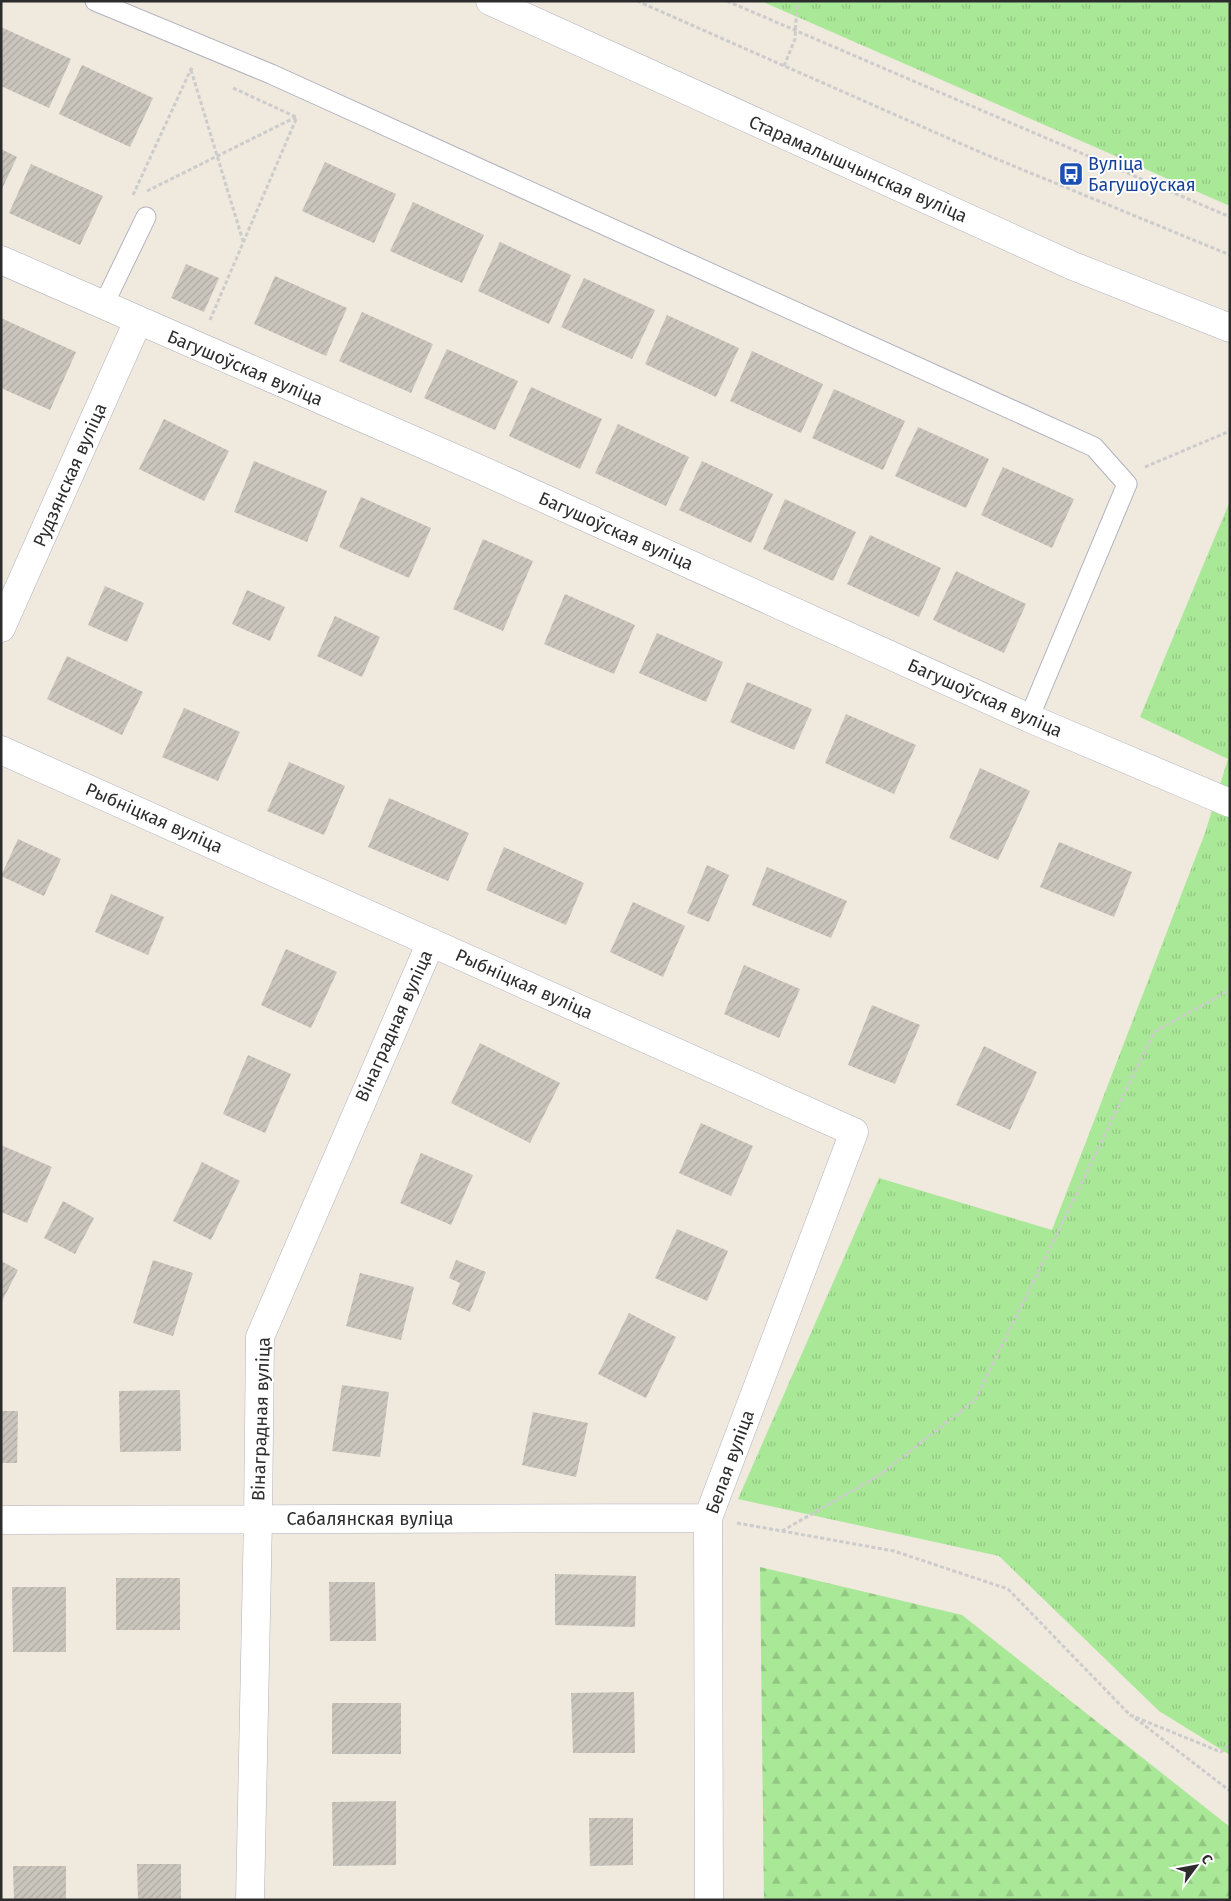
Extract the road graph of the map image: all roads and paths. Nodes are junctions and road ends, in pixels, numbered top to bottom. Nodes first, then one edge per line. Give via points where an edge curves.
1 (95, 1) edge
2 (490, 1) edge
3 (637, 1) edge
4 (727, 1) edge
5 (797, 1) edge
6 (795, 30) junction
7 (784, 66) junction
8 (191, 69) junction
9 (199, 73) dead end
10 (226, 85) dead end
11 (308, 91) junction
12 (296, 117) junction
13 (217, 156) junction
14 (146, 217) dead end
15 (1230, 217) edge
16 (244, 241) junction
17 (1230, 255) edge
18 (1, 260) edge
19 (103, 306) junction
20 (138, 321) junction
21 (1230, 328) edge
22 (198, 347) junction
23 (1230, 431) edge
24 (1120, 477) junction
25 (1, 628) edge
26 (1029, 718) junction
27 (1, 750) edge
28 (1230, 804) edge
29 (431, 942) junction
30 (1230, 990) edge
31 (854, 1132) joint
32 (708, 1518) junction
33 (258, 1519) junction
34 (1, 1520) edge
35 (782, 1531) junction
36 (1130, 1715) junction
37 (1230, 1744) edge
38 (1230, 1791) edge
39 (250, 1900) edge
40 (709, 1900) edge

1 - 11 lane
2 - 21 street, Старамалышчынская вуліца via 1073,266
3 - 7 path
4 - 6 path
5 - 6 path
6 - 7 path
6 - 15 path
7 - 17 path via 982,153
8 - 9 path
8 - 13 path
8 - 13 path via 132,198
10 - 12 path
11 - 12 path
11 - 24 lane via 1094,447
12 - 13 path
12 - 16 path
13 - 16 path
14 - 19 lane
16 - 22 path
18 - 19 street, Багушоўская вуліца
19 - 20 street, Багушоўская вуліца
20 - 22 street, Багушоўская вуліца
20 - 25 street, Рудзянская вуліца
22 - 26 street, Багушоўская вуліца via 486,472
23 - 24 path
24 - 26 lane via 1127,484
26 - 28 street, Багушоўская вуліца
27 - 29 street, Рыбніцкая вуліца
29 - 31 street, Рыбніцкая вуліца
29 - 33 street, Вінаградная вуліца via 260,1336
30 - 35 path via 1154,1032 975,1400 880,1475
31 - 32 street, Белая вуліца
32 - 33 street, Сабалянская вуліца
32 - 35 path
32 - 40 street, Белая вуліца
33 - 34 street, Сабалянская вуліца
33 - 39 street, Вінаградная вуліца
35 - 36 path via 894,1551 1008,1589
36 - 37 path via 1221,1752
36 - 38 path

